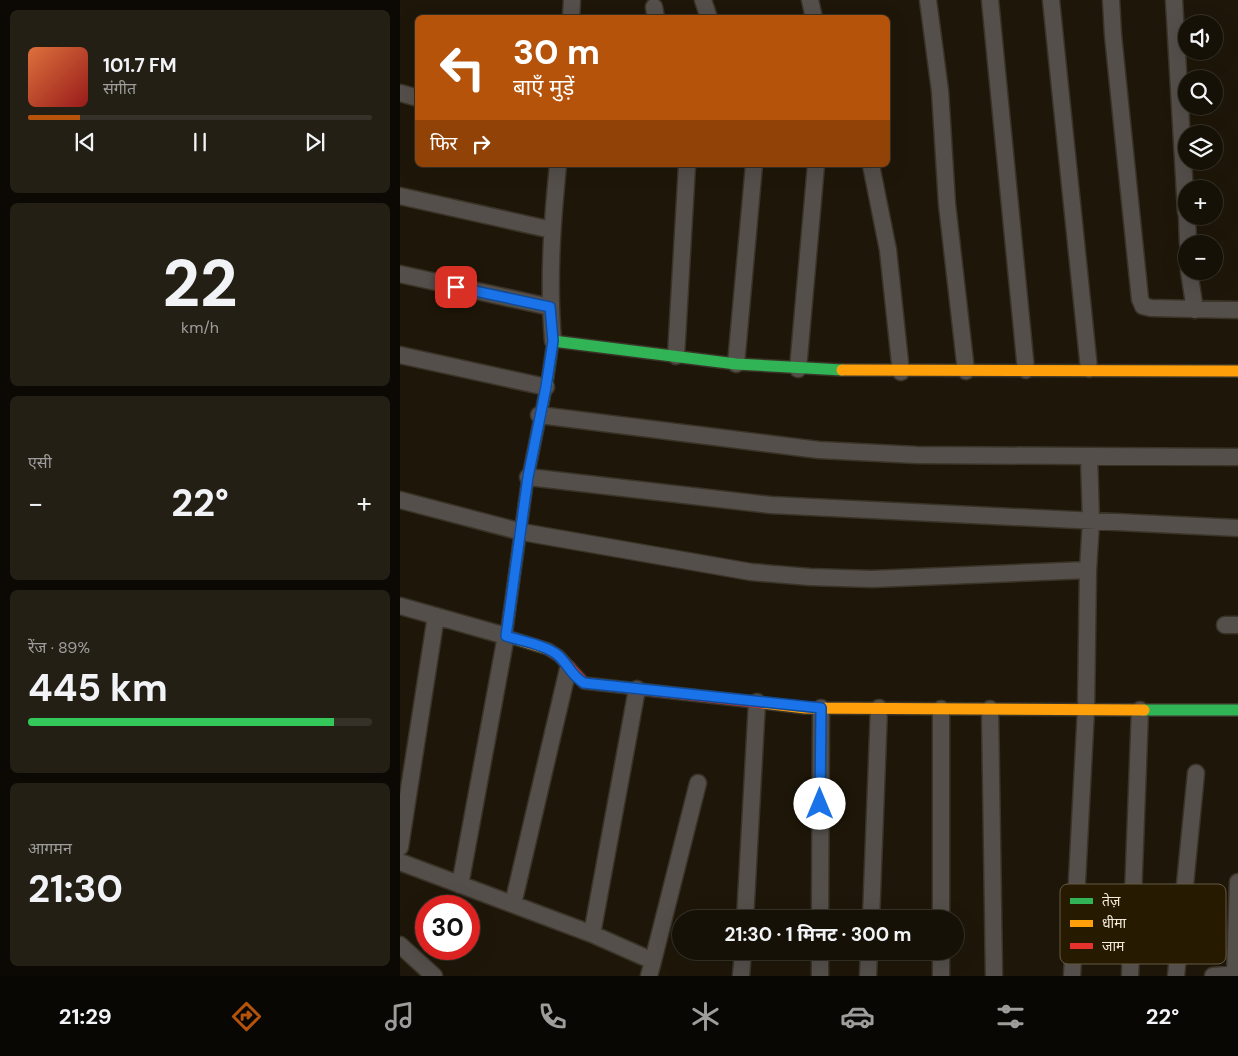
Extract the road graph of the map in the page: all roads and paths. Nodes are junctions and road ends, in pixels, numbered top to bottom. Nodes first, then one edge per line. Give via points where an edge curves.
1 (572, 0) edge
2 (703, 0) edge
3 (810, 0) edge
4 (928, 0) edge
5 (990, 0) edge
6 (1051, 0) edge
7 (1111, 0) edge
8 (1174, 0) edge
9 (571, 15) edge
10 (708, 15) edge
11 (813, 15) edge
12 (400, 93) edge
13 (415, 97) edge
14 (558, 167) edge
15 (687, 167) edge
16 (754, 167) edge
17 (816, 167) edge
18 (870, 167) edge
19 (1184, 180) edge
20 (400, 196) edge
21 (552, 230) junction
22 (400, 274) edge
23 (1190, 280) edge
24 (550, 307) junction
25 (1195, 310) junction
26 (1238, 310) edge
27 (553, 341) junction
28 (400, 355) edge
29 (676, 356) junction
30 (736, 364) junction
31 (798, 369) junction
32 (1089, 369) junction
33 (1026, 370) junction
34 (966, 371) junction
35 (1238, 371) edge
36 (901, 372) junction
37 (546, 387) junction
38 (539, 415) junction
39 (1089, 456) junction
40 (1238, 457) edge
41 (528, 477) junction
42 (400, 500) edge
43 (1092, 521) junction
44 (1238, 528) edge
45 (522, 532) junction
46 (1088, 570) junction
47 (400, 606) edge
48 (436, 616) junction
49 (506, 636) junction
50 (568, 669) junction
51 (637, 689) junction
52 (757, 702) junction
53 (821, 708) junction
54 (879, 708) junction
55 (941, 709) junction
56 (990, 709) junction
57 (1086, 709) junction
58 (1140, 710) junction
59 (1238, 710) edge
60 (1196, 773) dead end
61 (698, 783) dead end
62 (400, 847) edge
63 (400, 862) edge
64 (1238, 882) edge
65 (460, 884) junction
66 (1077, 884) edge
67 (1133, 884) edge
68 (1185, 884) edge
69 (513, 904) junction
70 (745, 910) edge
71 (820, 910) edge
72 (871, 910) edge
73 (941, 910) edge
74 (592, 934) junction
75 (400, 945) edge
76 (742, 960) edge
77 (820, 960) edge
78 (869, 960) edge
79 (941, 960) edge
80 (651, 968) edge
81 (428, 974) edge
82 (1236, 975) edge
83 (741, 976) edge
84 (820, 976) edge
85 (868, 976) edge
86 (941, 976) edge
87 (994, 976) edge
88 (1213, 976) edge

1 - 9 street
2 - 10 street
3 - 11 street
4 - 34 street via 940,92 947,204
5 - 33 street
6 - 32 street
7 - 25 street via 1140,299 1143,306 1151,308
8 - 19 street
12 - 13 street
14 - 21 street
15 - 29 street
16 - 30 street
17 - 31 street
18 - 36 street via 888,250
20 - 21 street
21 - 24 street
22 - 24 street
23 - 25 street
24 - 27 street
25 - 26 street
27 - 29 street
27 - 37 street
28 - 37 street
29 - 30 street
30 - 31 street
31 - 36 street
32 - 33 street
32 - 35 street
33 - 34 street
34 - 36 street
37 - 38 street
38 - 39 street via 819,450 917,455
38 - 41 street
39 - 40 street
39 - 43 street
41 - 43 street via 771,505
41 - 45 street
42 - 45 street
43 - 44 street
43 - 46 street
45 - 46 street via 751,572 810,577 872,578
45 - 49 street
46 - 57 street
47 - 48 street
48 - 49 street
48 - 62 street
49 - 50 street via 554,652
49 - 65 street
50 - 51 street via 584,683
50 - 69 street
51 - 52 street
51 - 74 street
52 - 53 street
52 - 70 street
53 - 54 street
53 - 71 street
54 - 55 street
54 - 72 street
55 - 56 street
55 - 73 street
56 - 57 street
56 - 87 street
57 - 58 street
57 - 66 street
58 - 59 street
58 - 67 street
60 - 68 street
61 - 80 street
63 - 65 street
64 - 82 street
65 - 69 street
69 - 74 street
74 - 80 street
75 - 81 street
76 - 83 street
77 - 84 street
78 - 85 street
79 - 86 street
82 - 88 street

